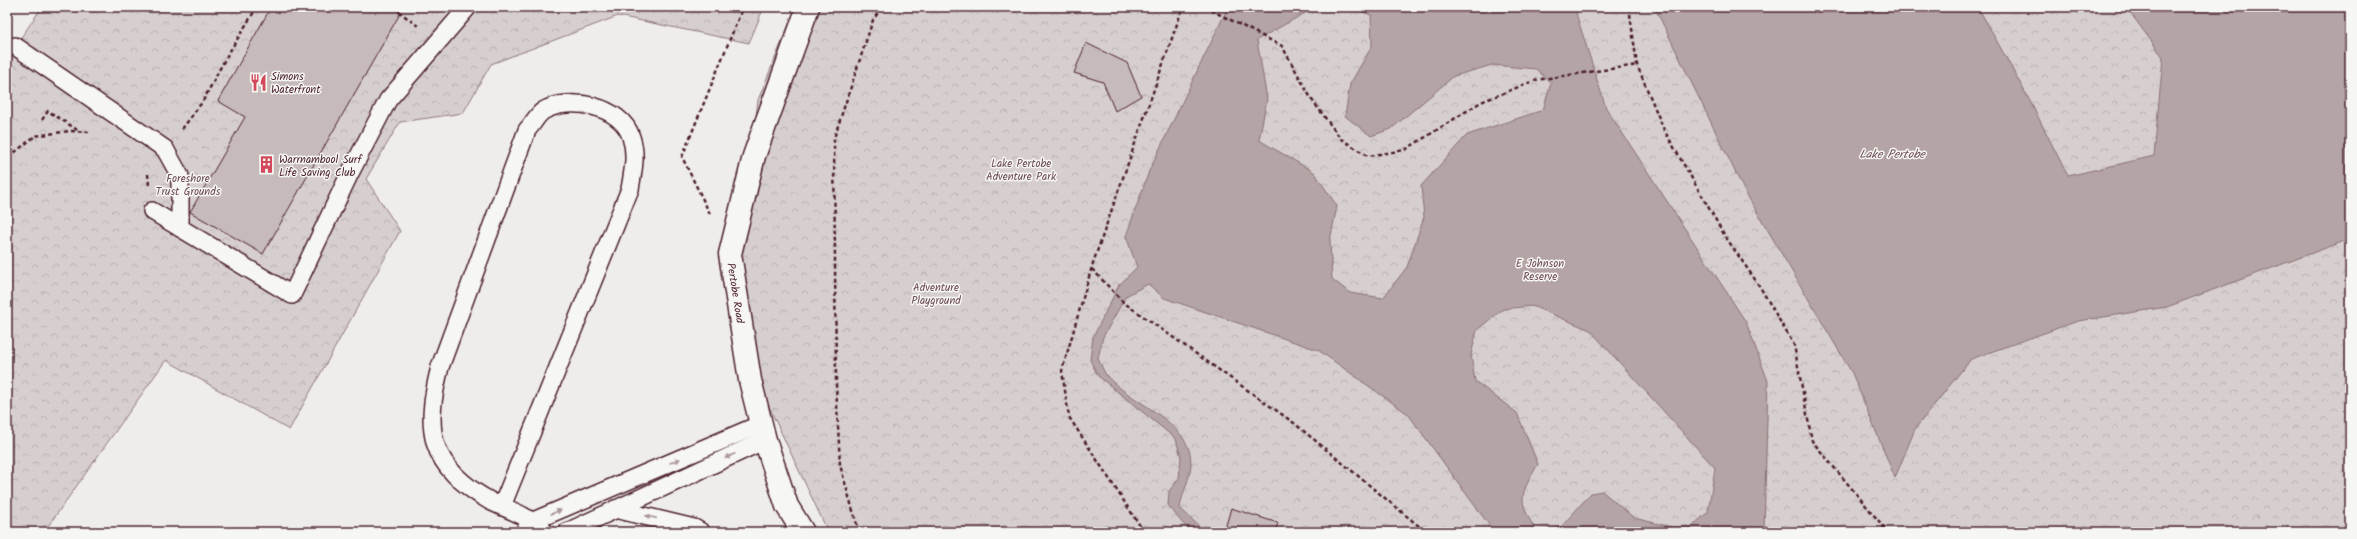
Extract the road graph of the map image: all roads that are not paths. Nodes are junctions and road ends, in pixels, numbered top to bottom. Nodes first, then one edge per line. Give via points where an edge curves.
1 (468, 7) edge
2 (802, 10) edge
3 (15, 46) dead end
4 (152, 211) dead end
5 (180, 228) junction
6 (763, 432) junction
7 (502, 506) junction
8 (615, 509) junction
9 (528, 527) edge
10 (545, 532) edge
11 (567, 532) edge
12 (701, 532) edge
13 (803, 532) edge

1 - 5 lane via 388,100 348,175 292,295
2 - 6 street, Pertobe Road via 754,156 730,254 750,380
3 - 5 lane via 165,149 180,176
4 - 5 lane
6 -> 8 lane
9 -> 6 lane
6 - 13 street, Pertobe Road via 786,506
7 - 7 lane via 630,189 635,158 631,136 622,120 585,104 563,104 543,112 527,130 440,367 432,398 430,424 434,444 445,463 465,483
7 - 9 lane
8 - 11 lane
12 -> 8 lane via 694,528
9 - 10 lane

